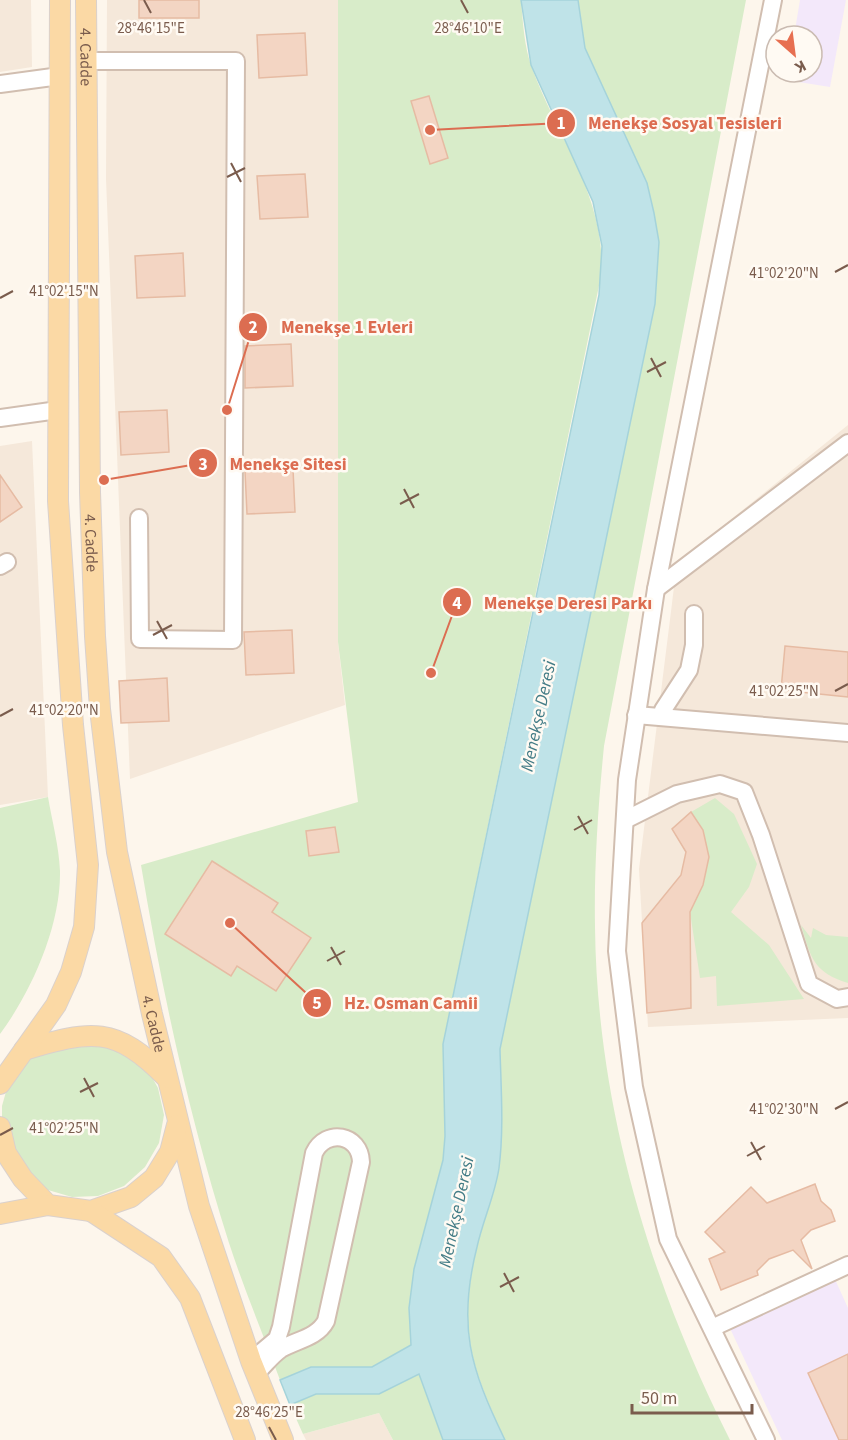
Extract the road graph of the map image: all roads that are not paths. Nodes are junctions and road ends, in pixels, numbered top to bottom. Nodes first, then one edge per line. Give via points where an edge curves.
1 (60, 0) edge
2 (86, 0) edge
3 (773, 0) edge
4 (86, 61) junction
5 (60, 76) junction
6 (0, 84) edge
7 (58, 410) junction
8 (0, 418) edge
9 (848, 443) edge
10 (139, 518) dead end
11 (656, 589) junction
12 (694, 614) dead end
13 (636, 715) junction
14 (663, 717) junction
15 (848, 733) edge
16 (625, 820) junction
17 (848, 997) edge
18 (24, 1050) junction
19 (167, 1078) junction
20 (0, 1084) edge
21 (178, 1123) junction
22 (0, 1127) edge
23 (48, 1205) junction
24 (91, 1211) junction
25 (0, 1214) edge
26 (848, 1265) edge
27 (712, 1328) junction
28 (254, 1367) junction
29 (245, 1440) edge
30 (283, 1440) edge
31 (766, 1440) edge

1 - 5 main road, 4. Cadde
2 - 4 main road, 4. Cadde
3 - 11 street
4 - 10 street via 236,60 233,640 140,639
4 - 19 main road, 4. Cadde via 90,492 100,710 117,852
5 - 6 street
5 - 7 main road, 4. Cadde
7 - 8 street
7 - 18 main road, 4. Cadde via 57,501 73,725 88,865 84,927 72,972 56,1005
9 - 11 street
11 - 13 street
12 - 14 street via 689,670 667,702
13 - 14 street
13 - 16 street
14 - 15 street
16 - 17 street via 677,794 720,784 744,792 809,984 837,999
16 - 27 street via 617,951 634,1087 668,1239
18 - 19 main road via 88,1035 117,1040 143,1053
18 - 20 main road, 4. Cadde
19 - 21 main road, 4. Cadde
21 - 24 main road via 170,1152 154,1178 131,1197
21 - 28 main road via 206,1231
22 - 23 main road via 6,1153 23,1179
23 - 24 main road
23 - 25 main road
24 - 29 main road via 161,1257 189,1298
26 - 27 street
27 - 31 street
28 - 28 street via 311,1335 326,1321 361,1162 357,1148 345,1138 330,1137 314,1153 281,1327 277,1339
28 - 30 main road

